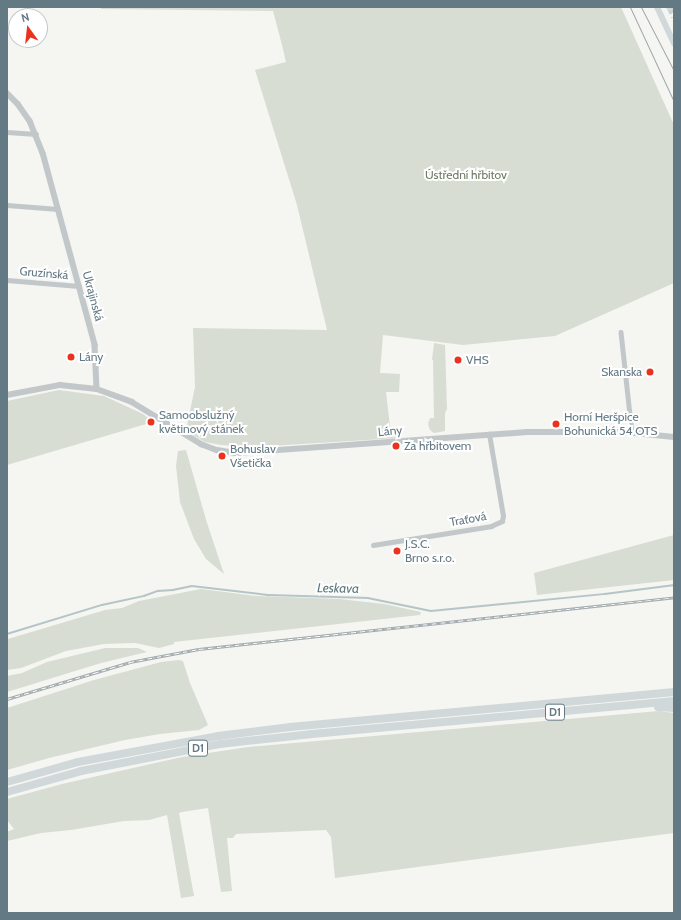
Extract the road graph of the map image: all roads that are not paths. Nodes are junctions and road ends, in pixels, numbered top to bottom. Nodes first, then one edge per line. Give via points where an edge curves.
1 (658, 8) edge
2 (674, 43) edge
3 (7, 93) edge
4 (7, 132) edge
5 (36, 134) junction
6 (7, 205) edge
7 (58, 209) junction
8 (7, 280) edge
9 (79, 286) junction
10 (621, 332) dead end
11 (97, 389) junction
12 (7, 395) edge
13 (632, 433) junction
14 (489, 434) junction
15 (674, 437) edge
16 (373, 545) dead end
17 (674, 688) edge
18 (674, 692) edge
19 (638, 696) junction
20 (674, 702) edge
21 (640, 704) junction
22 (674, 708) edge
23 (7, 782) edge
24 (7, 792) edge

1 - 2 main road
3 - 5 street, Ukrajinská via 18,104
4 - 5 street
5 - 7 street, Ukrajinská
6 - 7 street
7 - 9 street, Ukrajinská
8 - 9 street, Gruzínská
9 - 11 street, Ukrajinská via 95,345
10 - 13 street
11 - 12 street, Lány via 55,386
11 - 14 street, Lány via 132,402 201,444 228,452 258,452
13 - 14 street, Lány
13 - 15 street, Lány
14 - 16 street, Traťová via 502,521 491,526
17 - 19 highway
18 - 19 highway, D1
19 - 23 highway, D1 via 290,727 218,736 78,762
20 - 21 highway, D1
21 - 22 highway
21 - 24 highway, D1 via 220,744 95,768

